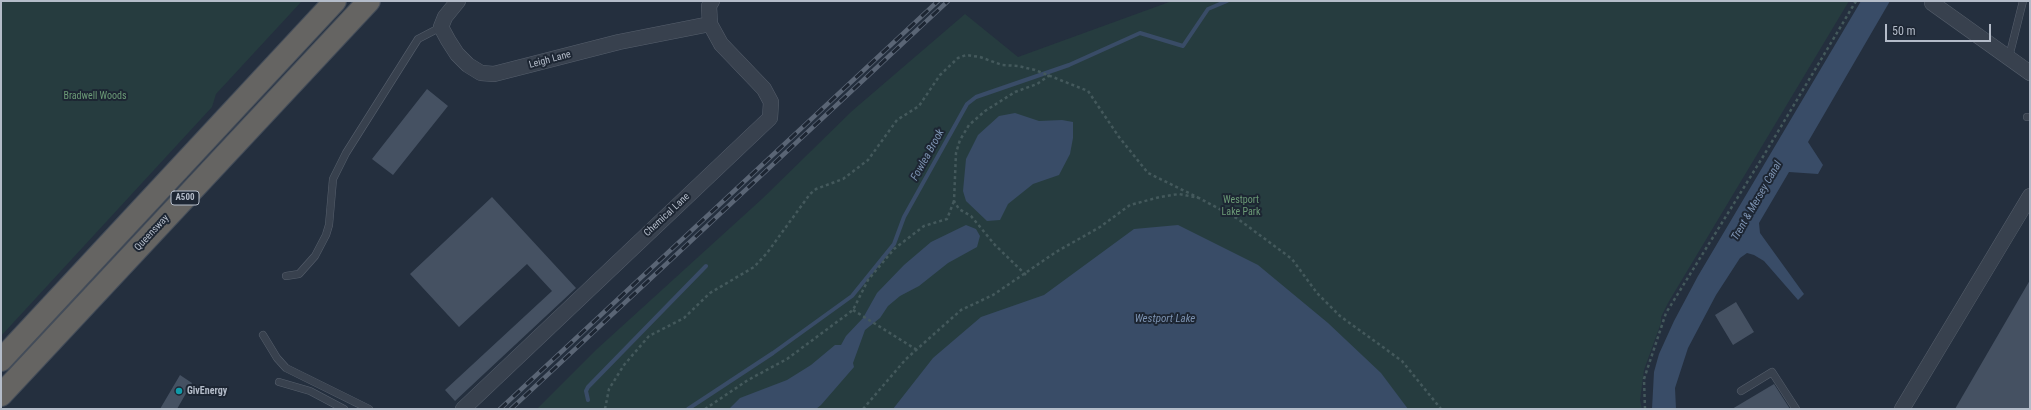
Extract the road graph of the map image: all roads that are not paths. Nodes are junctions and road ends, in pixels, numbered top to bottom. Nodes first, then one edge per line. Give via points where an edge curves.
1 (335, 1) edge
2 (369, 1) edge
3 (458, 1) edge
4 (712, 1) edge
5 (2023, 1) edge
6 (1932, 2) edge
7 (710, 24) junction
8 (441, 27) junction
9 (2008, 57) junction
10 (2030, 73) edge
11 (2030, 196) edge
12 (286, 276) dead end
13 (262, 335) dead end
14 (1, 360) edge
15 (279, 382) dead end
16 (1741, 391) dead end
17 (1, 395) edge
18 (344, 409) edge
19 (369, 409) edge
20 (463, 409) edge
21 (1796, 409) edge
22 (1902, 409) edge

1 - 14 highway, A500
2 - 17 highway, Queensway / A500
3 - 8 street via 445,17
4 - 7 street, Chemical Lane via 709,6
5 - 9 lane
6 - 9 street
7 - 8 street, Leigh Lane via 619,42 494,74 482,73 468,65 457,54
7 - 20 street, Chemical Lane via 721,44 764,88 771,102 770,118
8 - 12 lane via 418,39 346,154 333,180 329,225 315,256 299,274
9 - 10 street
11 - 22 street
13 - 19 lane via 286,368
15 - 18 lane via 310,391
16 - 21 lane via 1772,372

